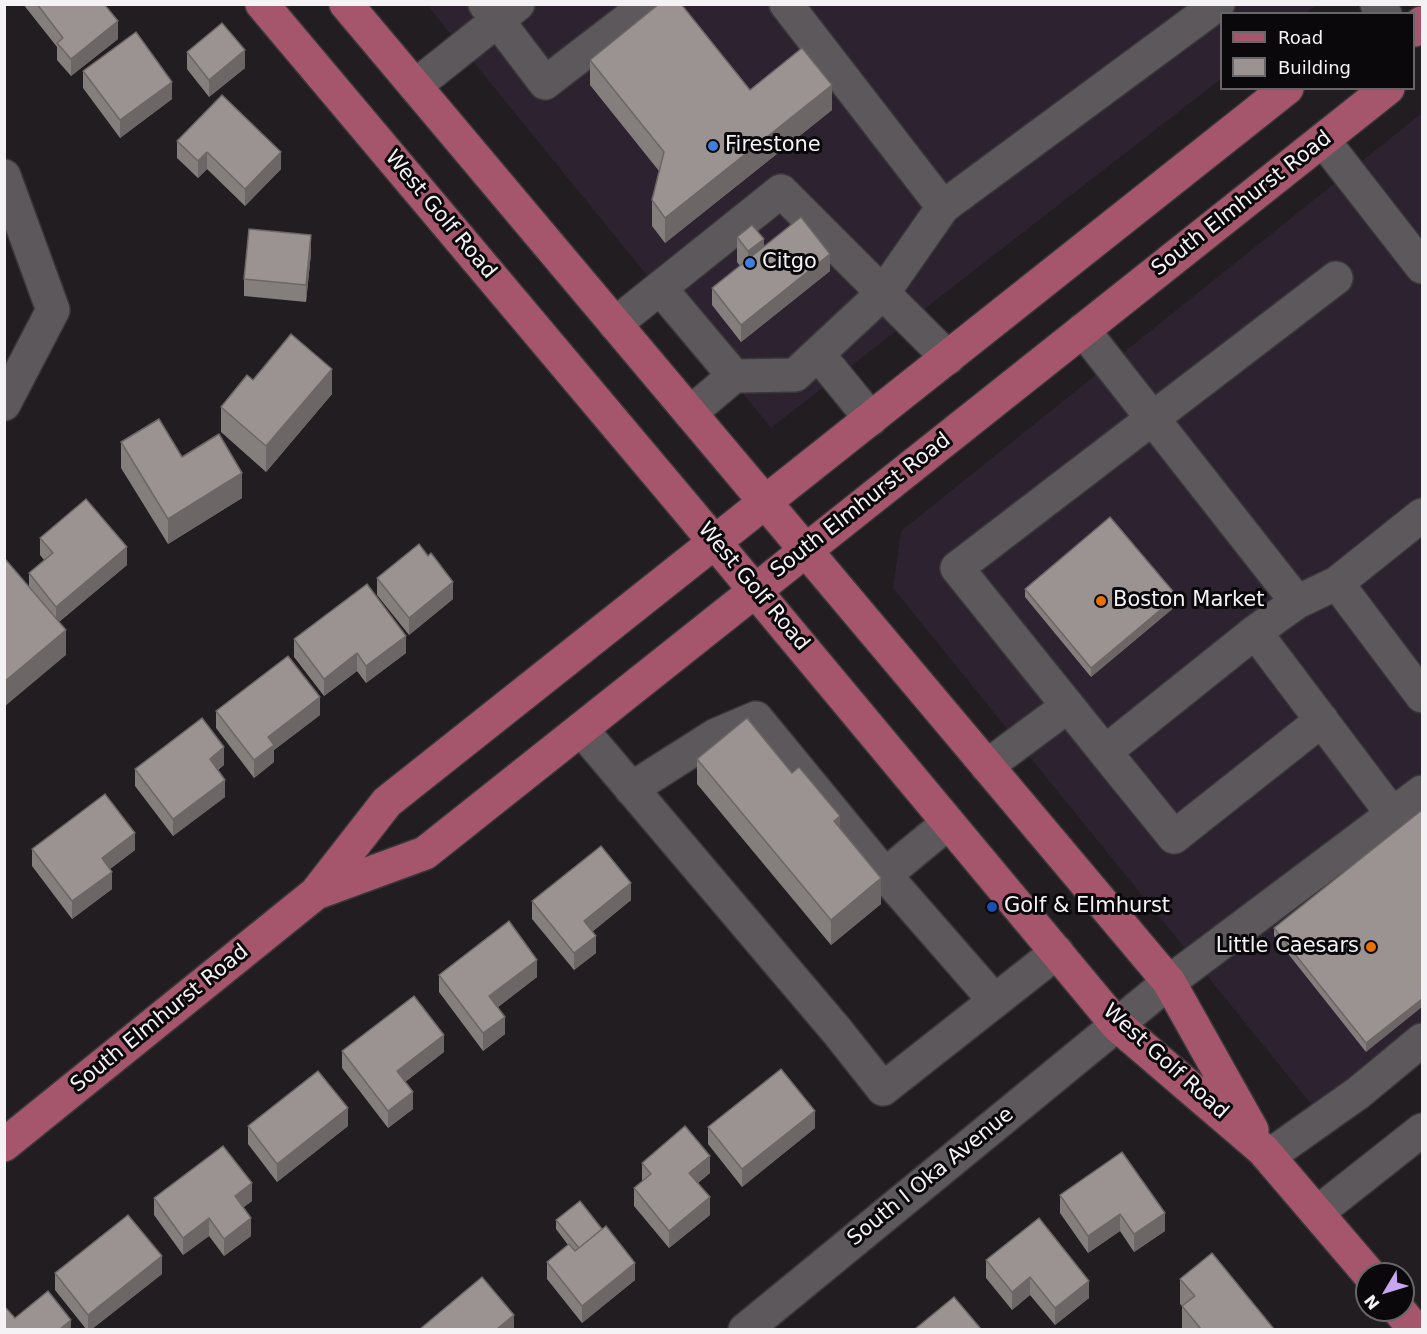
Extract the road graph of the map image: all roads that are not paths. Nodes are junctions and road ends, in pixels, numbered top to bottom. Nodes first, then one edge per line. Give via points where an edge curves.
1 (262, 4) edge
2 (346, 4) edge
3 (648, 4) edge
4 (786, 4) edge
5 (1218, 4) edge
6 (500, 10) edge
7 (415, 86) junction
8 (1284, 90) edge
9 (1386, 90) edge
10 (1323, 140) junction
11 (4, 176) edge
12 (943, 207) junction
13 (1422, 267) edge
14 (1336, 278) dead end
15 (660, 288) junction
16 (883, 293) junction
17 (615, 324) junction
18 (1083, 330) junction
19 (818, 354) junction
20 (948, 358) junction
21 (734, 376) junction
22 (4, 404) edge
23 (690, 413) junction
24 (871, 419) junction
25 (1154, 419) junction
26 (764, 502) junction
27 (1422, 515) edge
28 (715, 542) junction
29 (805, 551) junction
30 (1337, 583) junction
31 (755, 590) junction
32 (1297, 602) junction
33 (1255, 632) junction
34 (1422, 696) edge
35 (1068, 706) junction
36 (1322, 720) junction
37 (581, 729) junction
38 (1105, 752) junction
39 (987, 766) junction
40 (631, 789) junction
41 (1422, 792) edge
42 (1393, 815) junction
43 (948, 823) junction
44 (885, 875) junction
45 (316, 893) junction
46 (1057, 952) junction
47 (1169, 982) junction
48 (995, 1001) junction
49 (1117, 1025) junction
50 (1422, 1040) edge
51 (1422, 1131) edge
52 (4, 1145) edge
53 (1266, 1153) junction
54 (1317, 1213) junction
55 (1359, 1262) edge
56 (745, 1329) edge

1 - 28 main road, West Golf Road
2 - 7 main road, West Golf Road
3 - 6 street via 545,83
4 - 12 street
5 - 12 street
6 - 7 street
7 - 17 main road, West Golf Road
8 - 20 main road, South Elmhurst Road
9 - 10 main road, South Elmhurst Road
10 - 13 street
10 - 18 main road, South Elmhurst Road
11 - 22 street via 53,310
12 - 16 street
14 - 25 street
15 - 16 street via 781,191
15 - 17 street
15 - 21 street
16 - 19 street
16 - 20 street
17 - 23 main road, West Golf Road
18 - 25 street
18 - 29 main road, South Elmhurst Road
19 - 21 street via 795,375
19 - 24 street
20 - 24 main road, South Elmhurst Road
21 - 23 street
23 - 26 main road, West Golf Road
24 - 26 main road, South Elmhurst Road
25 - 32 street
25 - 35 street via 957,568
26 - 28 main road, South Elmhurst Road
26 - 29 main road, West Golf Road
27 - 30 street
28 - 31 main road, West Golf Road
28 - 45 main road, South Elmhurst Road via 387,802
29 - 31 main road, South Elmhurst Road
29 - 39 main road, West Golf Road
30 - 32 street
30 - 34 street
31 - 37 main road, South Elmhurst Road
31 - 43 main road, West Golf Road
32 - 33 street
33 - 36 street
33 - 38 street
35 - 38 street
35 - 39 street
36 - 38 street via 1174,837
36 - 42 street
37 - 40 street
37 - 45 main road, South Elmhurst Road via 425,853
39 - 47 main road, West Golf Road
40 - 44 street via 716,735 756,718
40 - 48 street via 883,1089
41 - 42 street, South I Oka Avenue
42 - 47 street, South I Oka Avenue
43 - 44 street
43 - 46 main road, West Golf Road
44 - 48 street
45 - 52 main road, South Elmhurst Road
46 - 48 street
46 - 49 main road, West Golf Road
47 - 49 street, South I Oka Avenue
47 - 53 main road, West Golf Road
49 - 53 main road, West Golf Road
49 - 56 street, South I Oka Avenue
50 - 53 street via 1358,1093
51 - 54 street
53 - 54 main road, West Golf Road
54 - 55 main road, West Golf Road

